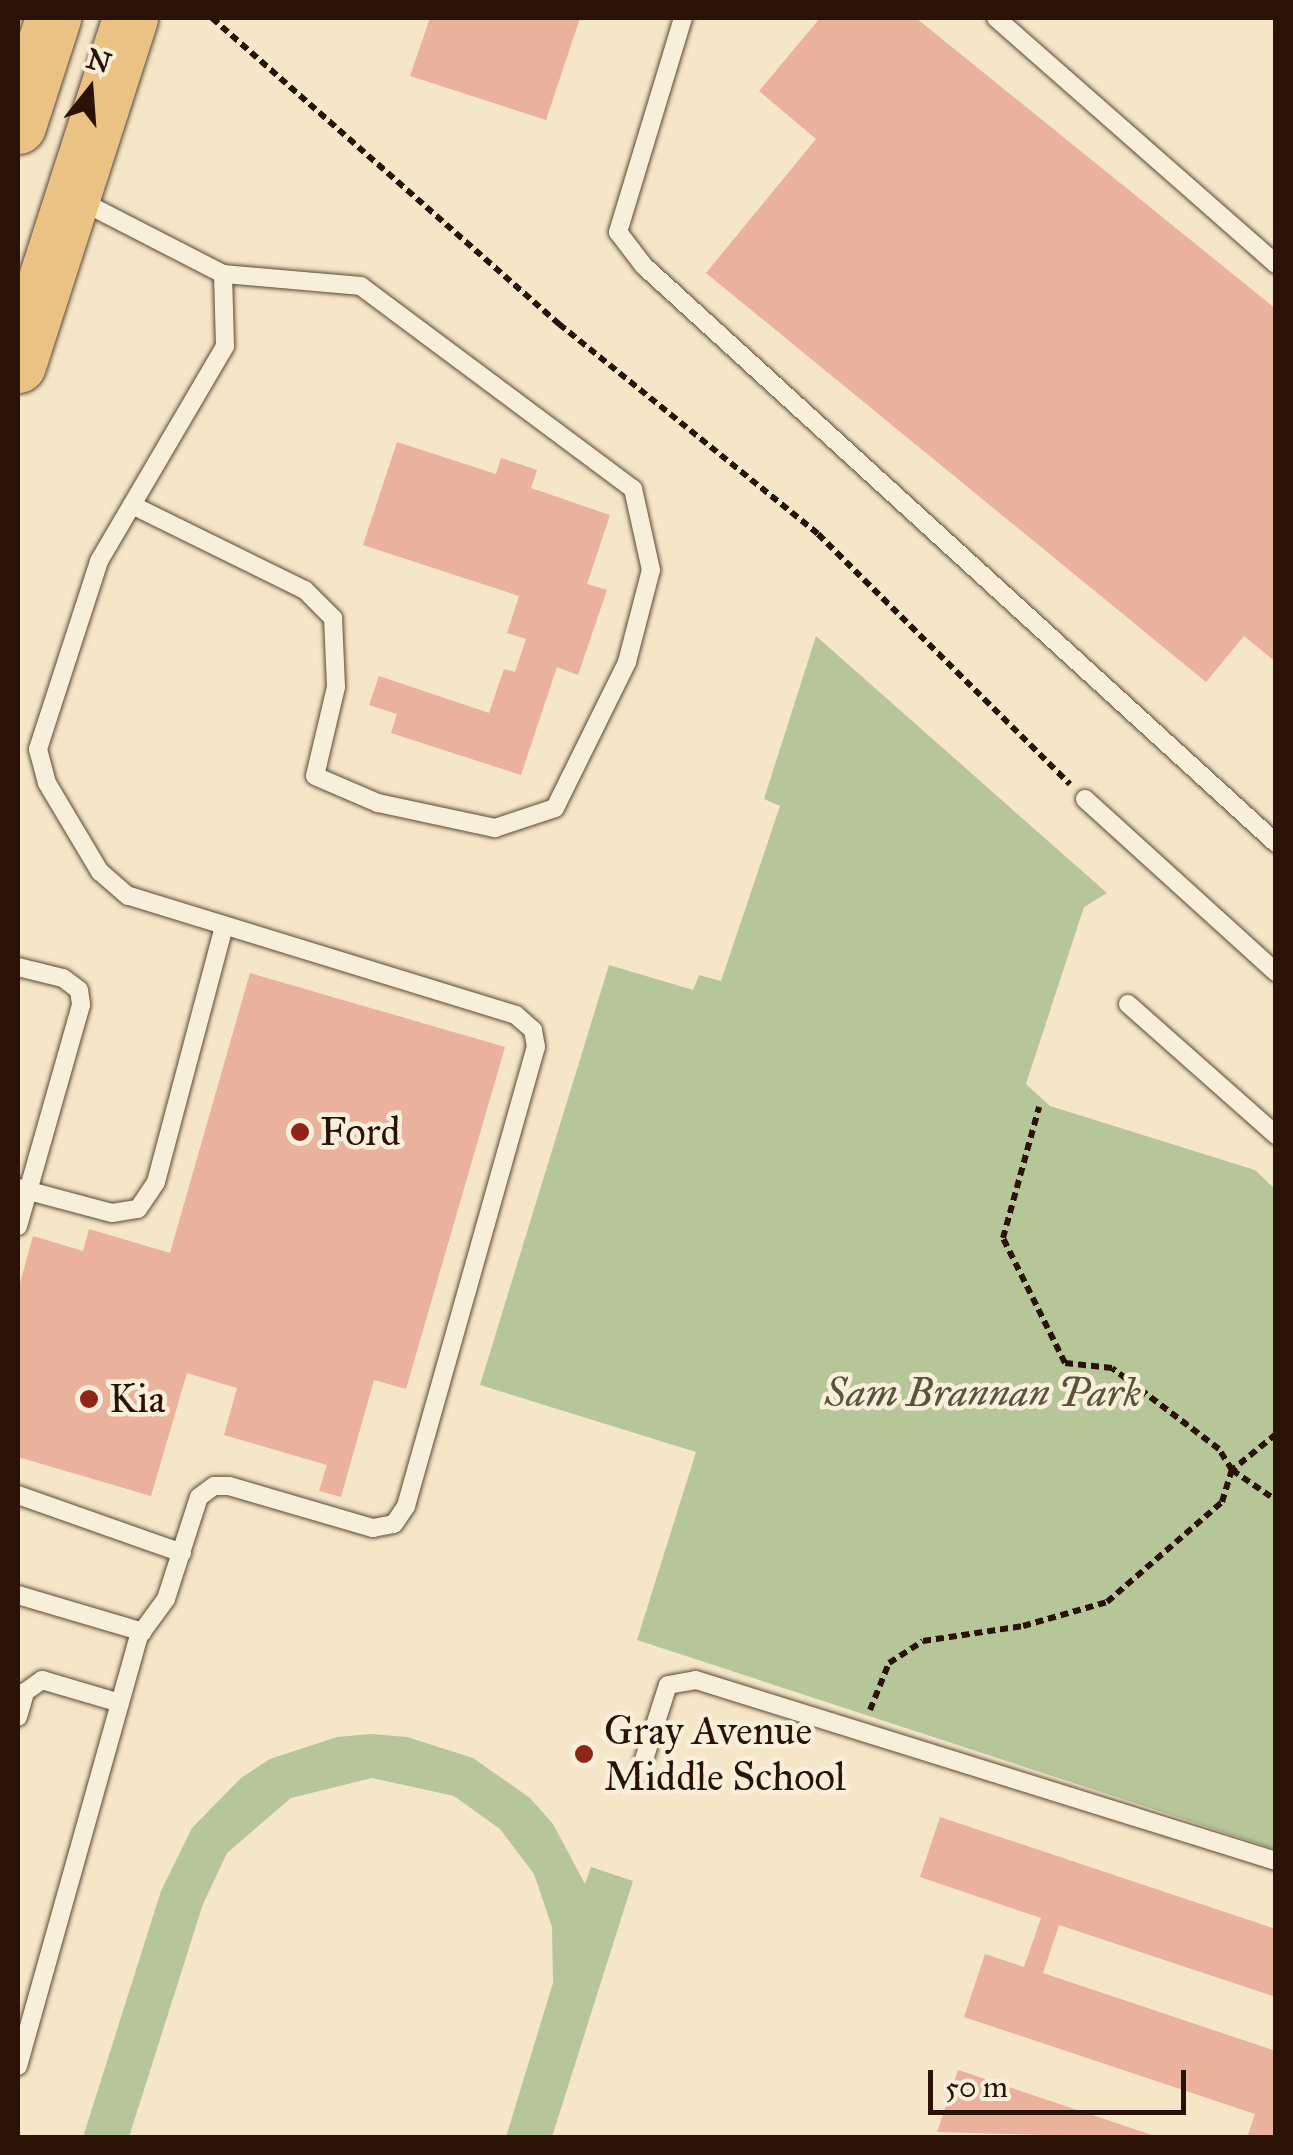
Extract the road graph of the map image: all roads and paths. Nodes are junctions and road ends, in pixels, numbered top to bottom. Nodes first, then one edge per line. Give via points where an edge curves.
1 (53, 18) edge
2 (130, 18) edge
3 (212, 18) edge
4 (683, 18) edge
5 (996, 18) edge
6 (18, 126) edge
7 (72, 197) junction
8 (1276, 264) edge
9 (223, 274) junction
10 (18, 365) edge
11 (132, 505) junction
12 (1085, 800) joint
13 (1276, 843) edge
14 (224, 927) junction
15 (18, 967) edge
16 (1276, 972) edge
17 (1128, 1004) dead end
18 (1040, 1106) dead end
19 (1276, 1135) edge
20 (23, 1190) edge
21 (18, 1226) edge
22 (1276, 1434) edge
23 (1232, 1470) junction
24 (18, 1495) edge
25 (1276, 1500) edge
26 (182, 1553) junction
27 (18, 1595) edge
28 (143, 1632) junction
29 (120, 1703) junction
30 (870, 1711) dead end
31 (18, 1717) edge
32 (640, 1772) dead end
33 (1276, 1861) edge
34 (18, 2066) edge

1 - 6 highway
2 - 7 highway
3 - 12 path via 559,324 818,534
4 - 13 lane via 618,232 644,266
5 - 8 lane
7 - 9 lane
7 - 10 highway
9 - 11 lane via 225,346
9 - 11 lane via 361,286 632,488 651,570 627,662 555,808 495,828 378,803 315,776 336,688 333,618 305,590
11 - 14 lane via 99,561 38,748 47,783 100,872 128,896
12 - 16 lane
14 - 20 lane via 156,1182 138,1209 112,1213
14 - 26 lane via 516,1016 533,1030 536,1048 394,1524 373,1528 214,1486 199,1497
15 - 20 lane via 63,978 79,990 81,1005
17 - 19 lane
18 - 23 path via 1003,1238 1065,1363 1112,1368 1219,1449
20 - 21 lane
22 - 23 path
23 - 25 path
23 - 30 path via 1222,1502 1107,1602 1022,1626 971,1628 922,1641 889,1663
24 - 26 lane
26 - 28 lane via 166,1599
27 - 28 lane
28 - 29 lane
29 - 31 lane via 42,1680 25,1692
29 - 34 lane
32 - 33 lane via 668,1685 696,1680

